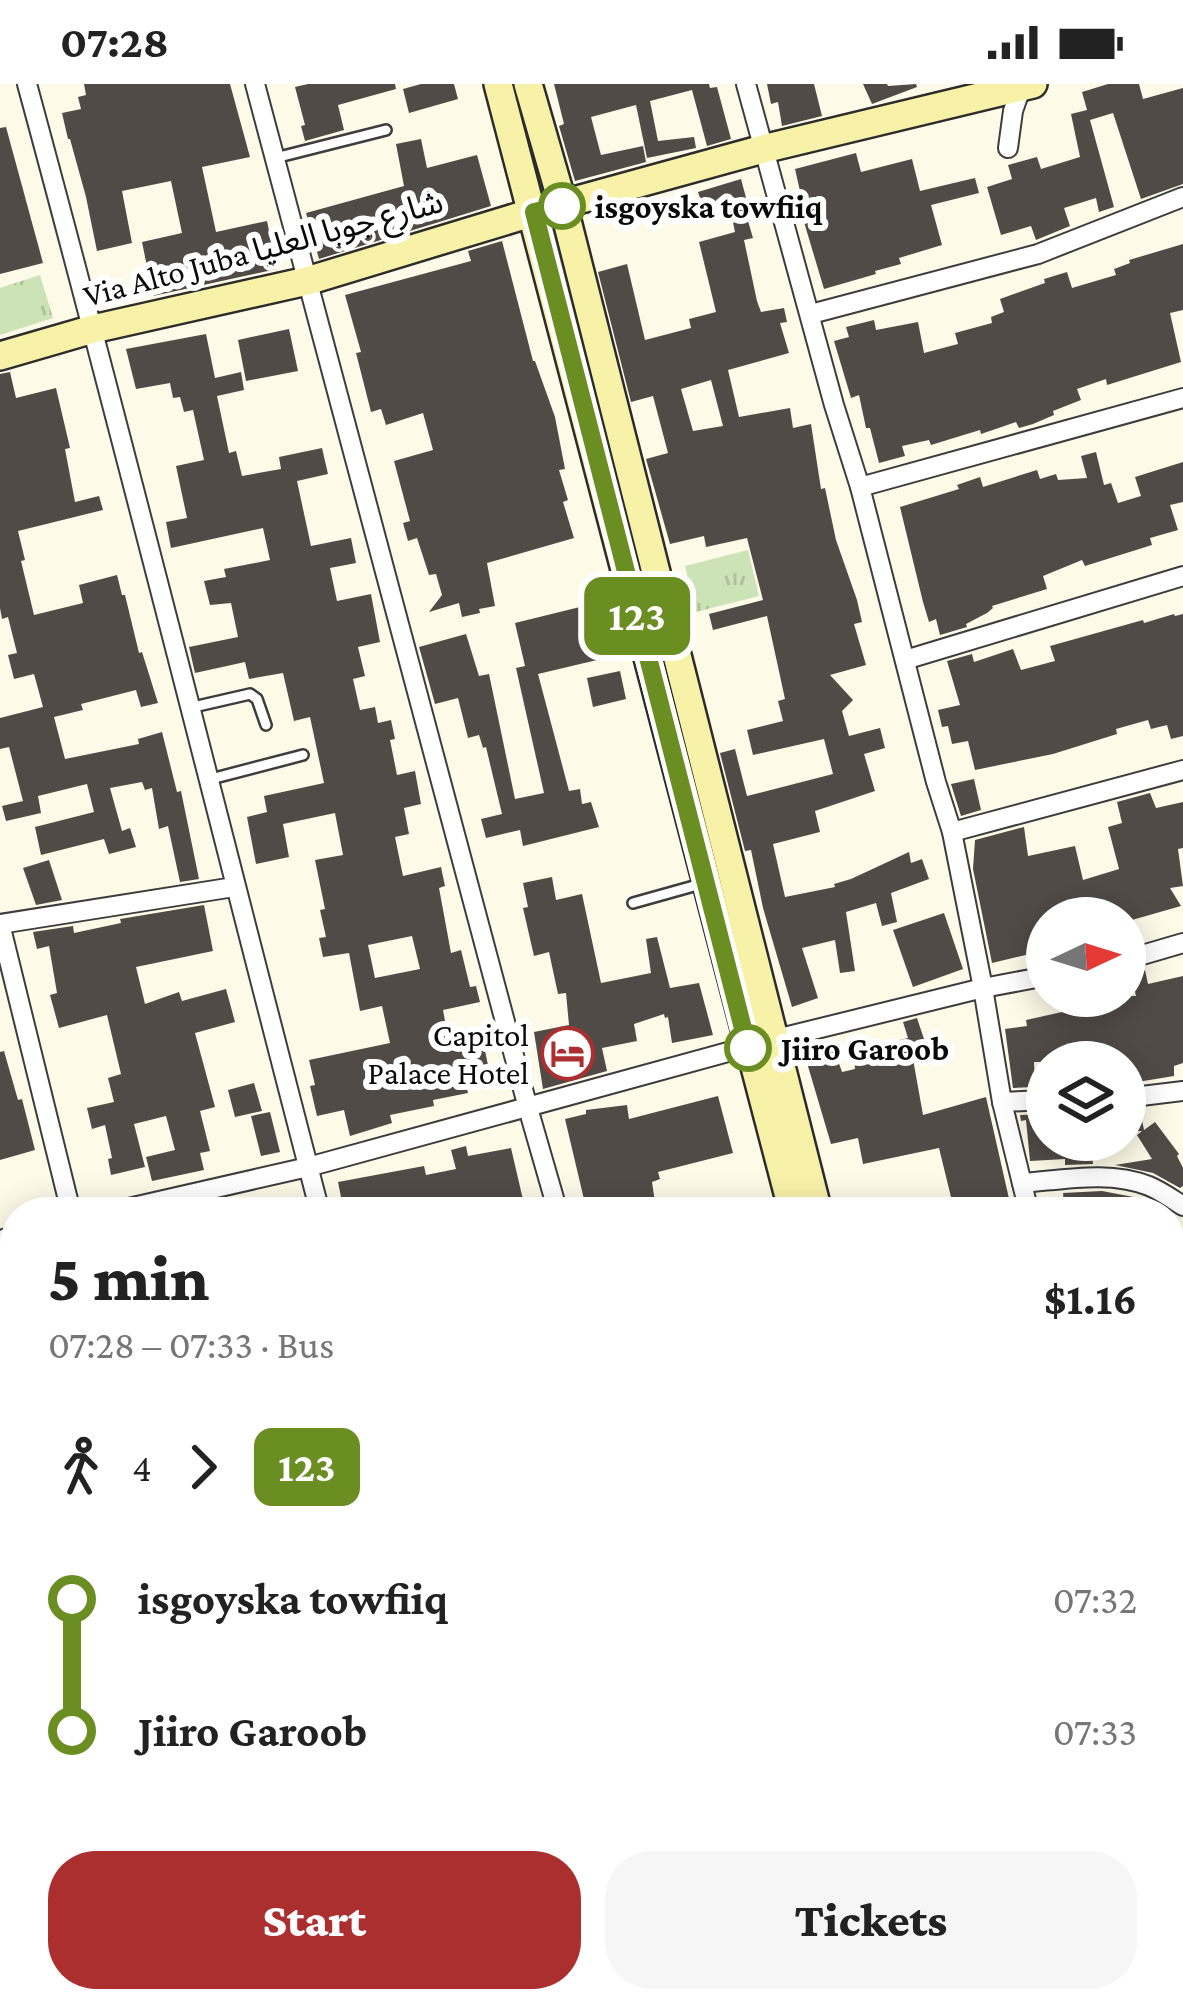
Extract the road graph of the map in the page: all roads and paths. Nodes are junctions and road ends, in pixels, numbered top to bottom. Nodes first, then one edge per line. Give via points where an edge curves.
1 (27, 84) edge
2 (255, 84) edge
3 (498, 84) edge
4 (528, 84) edge
5 (746, 84) edge
6 (1016, 86) edge
7 (386, 130) dead end
8 (1008, 148) dead end
9 (764, 149) junction
10 (275, 158) junction
11 (1183, 196) edge
12 (562, 206) junction
13 (534, 212) junction
14 (307, 281) junction
15 (811, 314) junction
16 (93, 329) junction
17 (0, 356) edge
18 (1183, 398) edge
19 (612, 462) junction
20 (860, 487) junction
21 (1183, 576) edge
22 (905, 659) junction
23 (189, 708) junction
24 (266, 725) dead end
25 (303, 755) dead end
26 (1183, 770) edge
27 (207, 780) junction
28 (952, 832) junction
29 (706, 883) junction
30 (234, 886) junction
31 (633, 903) dead end
32 (0, 924) edge
33 (1183, 943) edge
34 (1146, 954) edge
35 (1026, 980) edge
36 (983, 988) junction
37 (760, 1044) junction
38 (1183, 1090) edge
39 (1146, 1095) edge
40 (1026, 1101) edge
41 (1001, 1102) junction
42 (528, 1108) junction
43 (308, 1167) junction
44 (1022, 1183) junction
45 (67, 1197) edge
46 (177, 1197) edge
47 (316, 1197) edge
48 (554, 1197) edge
49 (790, 1197) edge
50 (813, 1197) edge
51 (1025, 1197) edge
52 (1169, 1197) edge

1 - 16 street
2 - 10 street
3 - 13 main road
4 - 12 main road
5 - 9 street
6 - 8 street
6 - 9 main road, Via Alto Juba شارع جوبا العليا
7 - 10 lane
9 - 12 main road, Via Alto Juba شارع جوبا العليا
9 - 15 street
10 - 14 street
11 - 15 street via 1038,254
12 - 13 main road, Via Alto Juba شارع جوبا العليا
12 - 19 main road
13 - 14 main road, Via Alto Juba شارع جوبا العليا
13 - 19 main road
14 - 16 main road, Via Alto Juba شارع جوبا العليا
14 - 42 street
15 - 20 street
16 - 17 main road, Via Alto Juba شارع جوبا العليا
16 - 23 street
18 - 20 street
19 - 29 main road
19 - 37 main road
20 - 22 street
21 - 22 street
22 - 28 street
23 - 24 lane via 250,694
23 - 27 street
25 - 27 lane
26 - 28 street
27 - 30 street
28 - 36 street
29 - 31 lane
29 - 37 main road
30 - 32 street
30 - 43 street
32 - 45 street
33 - 34 street
35 - 36 street
36 - 37 street
36 - 41 street
37 - 42 street
37 - 49 main road
37 - 50 main road
38 - 39 street
40 - 41 street
41 - 44 street
42 - 43 street
42 - 48 street
43 - 46 street
43 - 47 street
44 - 51 street
44 - 52 street via 1135,1181

